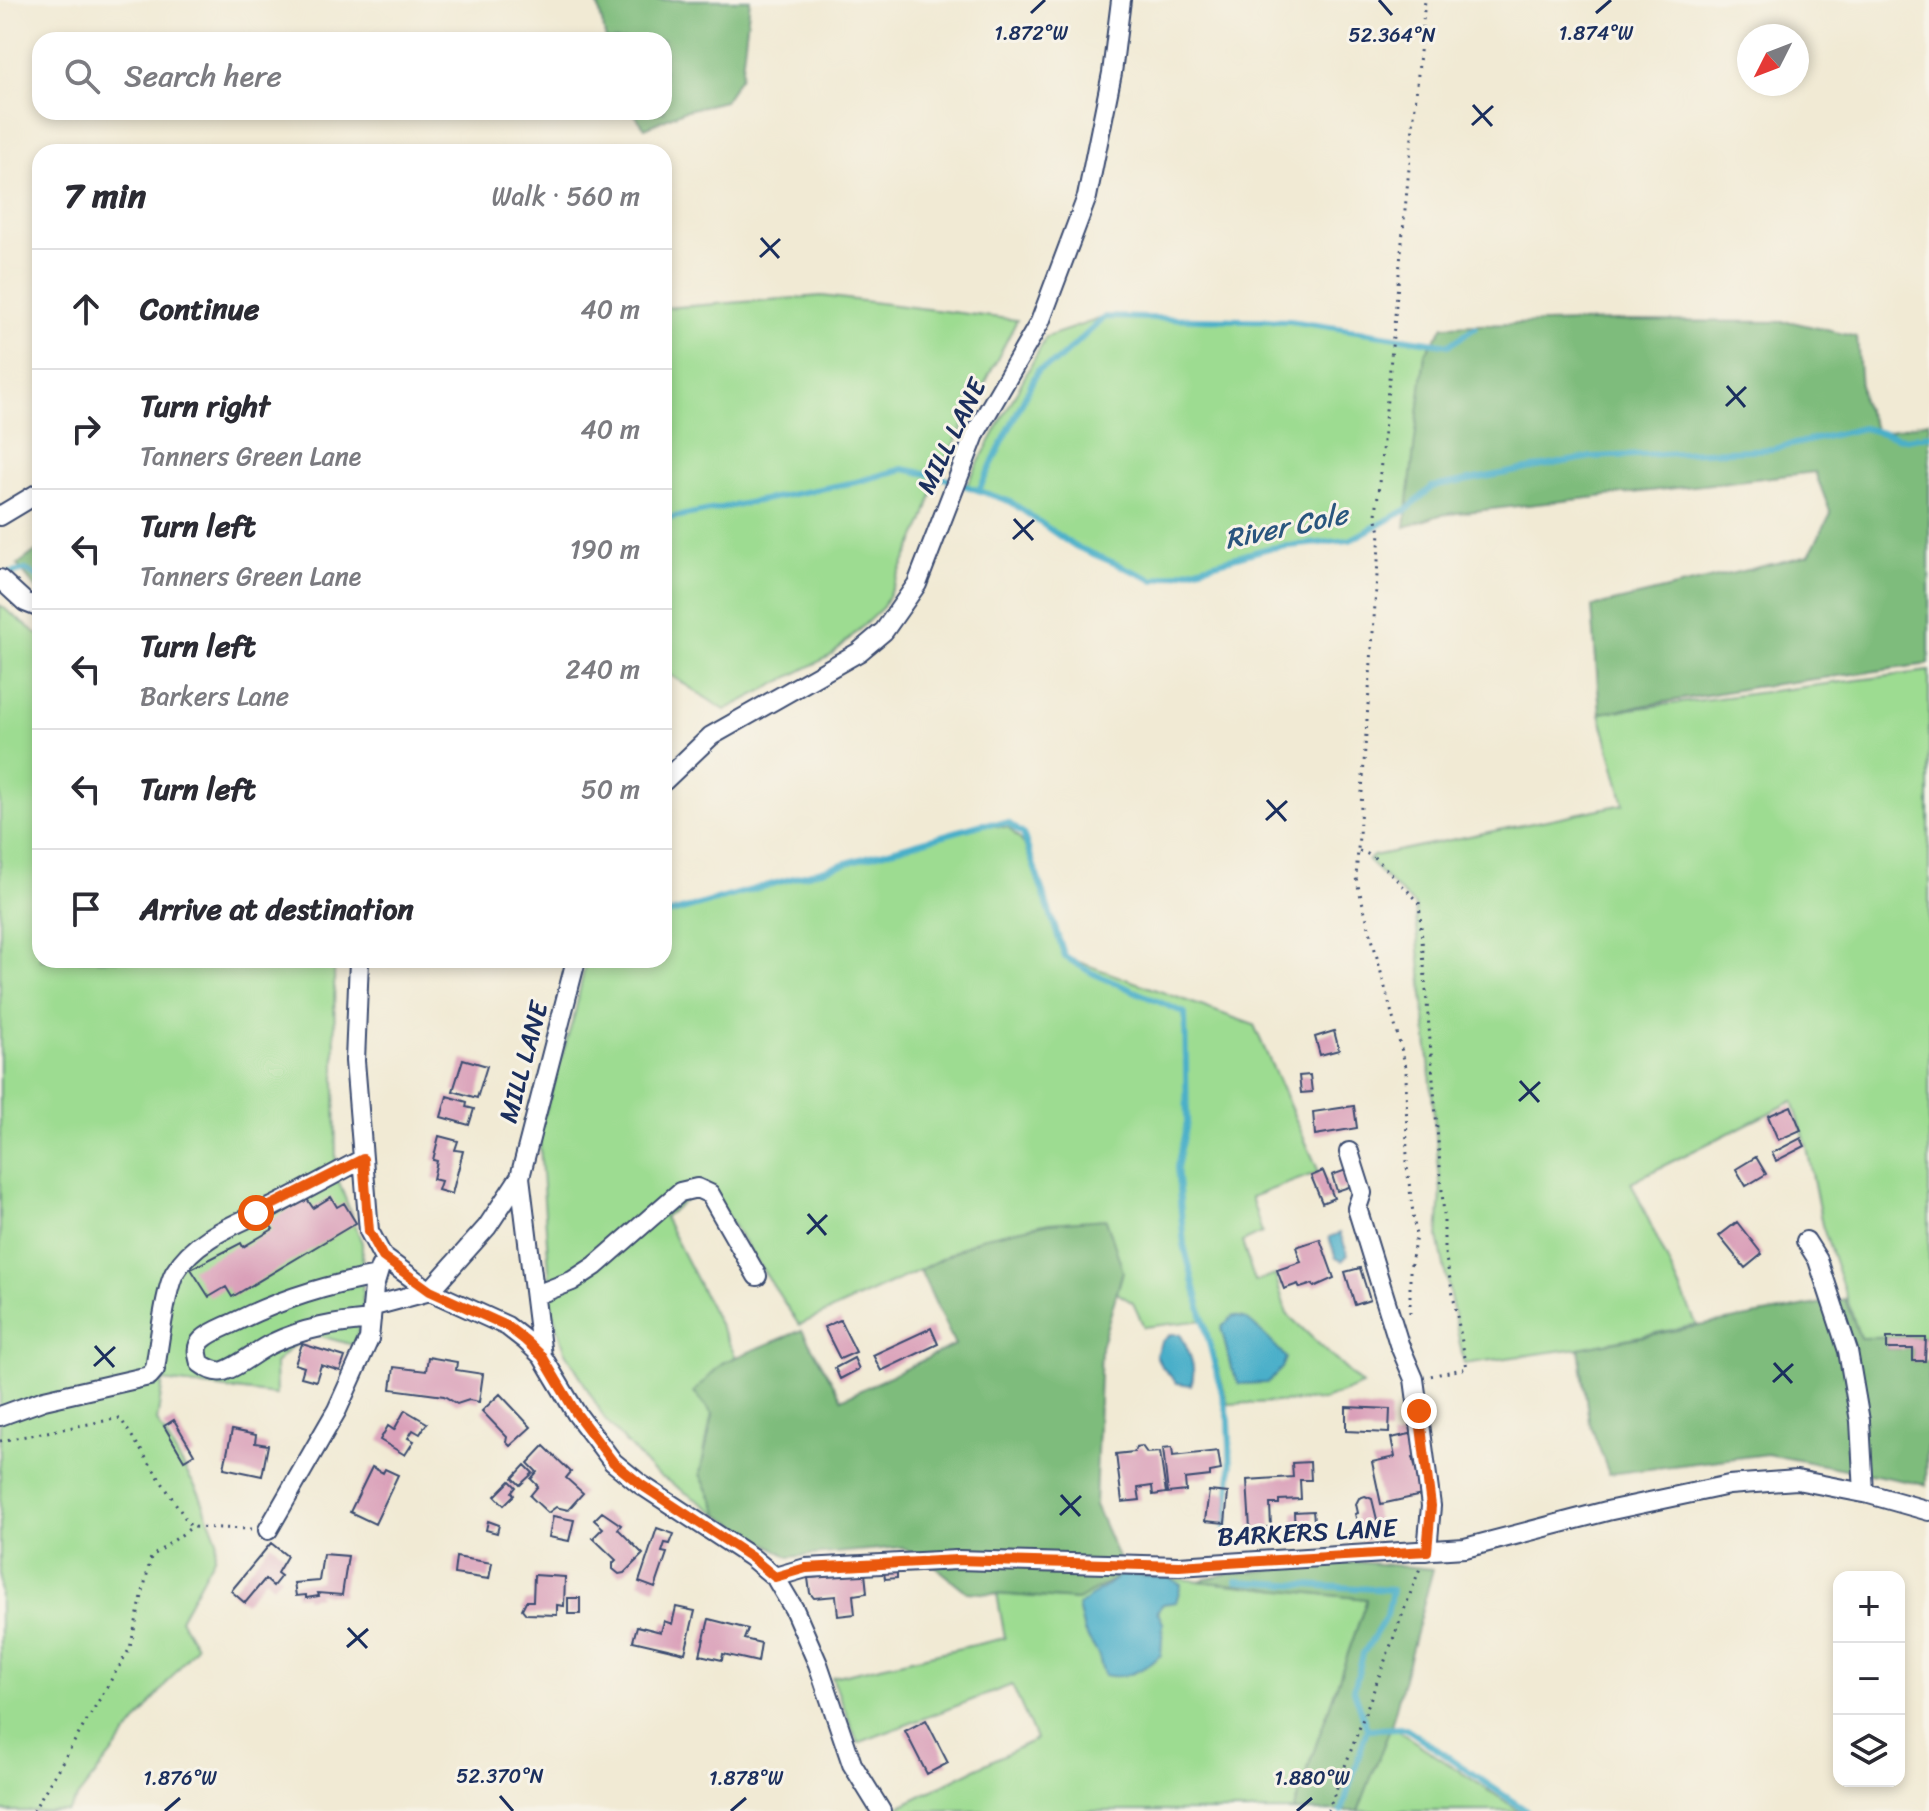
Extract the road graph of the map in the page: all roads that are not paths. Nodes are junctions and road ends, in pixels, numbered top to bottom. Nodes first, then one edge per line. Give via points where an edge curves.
1 (1121, 0) edge
2 (32, 497) edge
3 (0, 516) edge
4 (0, 579) edge
5 (32, 605) edge
6 (672, 773) edge
7 (359, 968) edge
8 (574, 968) edge
9 (1349, 1152) dead end
10 (363, 1159) junction
11 (520, 1177) junction
12 (1806, 1241) dead end
13 (383, 1257) junction
14 (377, 1276) junction
15 (757, 1276) dead end
16 (430, 1291) junction
17 (536, 1295) junction
18 (373, 1313) junction
19 (542, 1356) junction
20 (0, 1416) edge
21 (1864, 1493) junction
22 (1929, 1511) edge
23 (268, 1530) road end
24 (1427, 1551) junction
25 (775, 1577) junction
26 (881, 1811) edge

1 - 6 street, MILL LANE via 1087,197 1040,322 976,432 917,584 884,631 859,652 711,736
2 - 3 street
4 - 5 street
7 - 10 street via 355,1061
8 - 11 street, MILL LANE
9 - 24 street via 1362,1193 1357,1208 1414,1379 1431,1506
10 - 13 street via 369,1231
10 - 20 street via 246,1218 192,1252 172,1278 155,1369 149,1376 59,1396
11 - 16 street, MILL LANE via 487,1227
11 - 17 street, MILL LANE
12 - 21 street via 1818,1260 1848,1351 1860,1421
13 - 14 street
13 - 16 street
14 - 18 street
14 - 18 street via 321,1286 280,1301 214,1333 201,1341 197,1352 200,1363 223,1371 272,1343
15 - 17 street via 710,1194 697,1188 680,1192 595,1266
16 - 18 street
16 - 19 street via 507,1326
17 - 19 street, MILL LANE
18 - 23 street via 369,1339 337,1410
19 - 25 street via 613,1462
21 - 22 street, BARKERS LANE
21 - 24 street, BARKERS LANE via 1797,1480 1729,1485 1465,1548
24 - 25 street, BARKERS LANE via 1179,1566 957,1560 806,1568
25 - 26 street via 818,1664 852,1764

